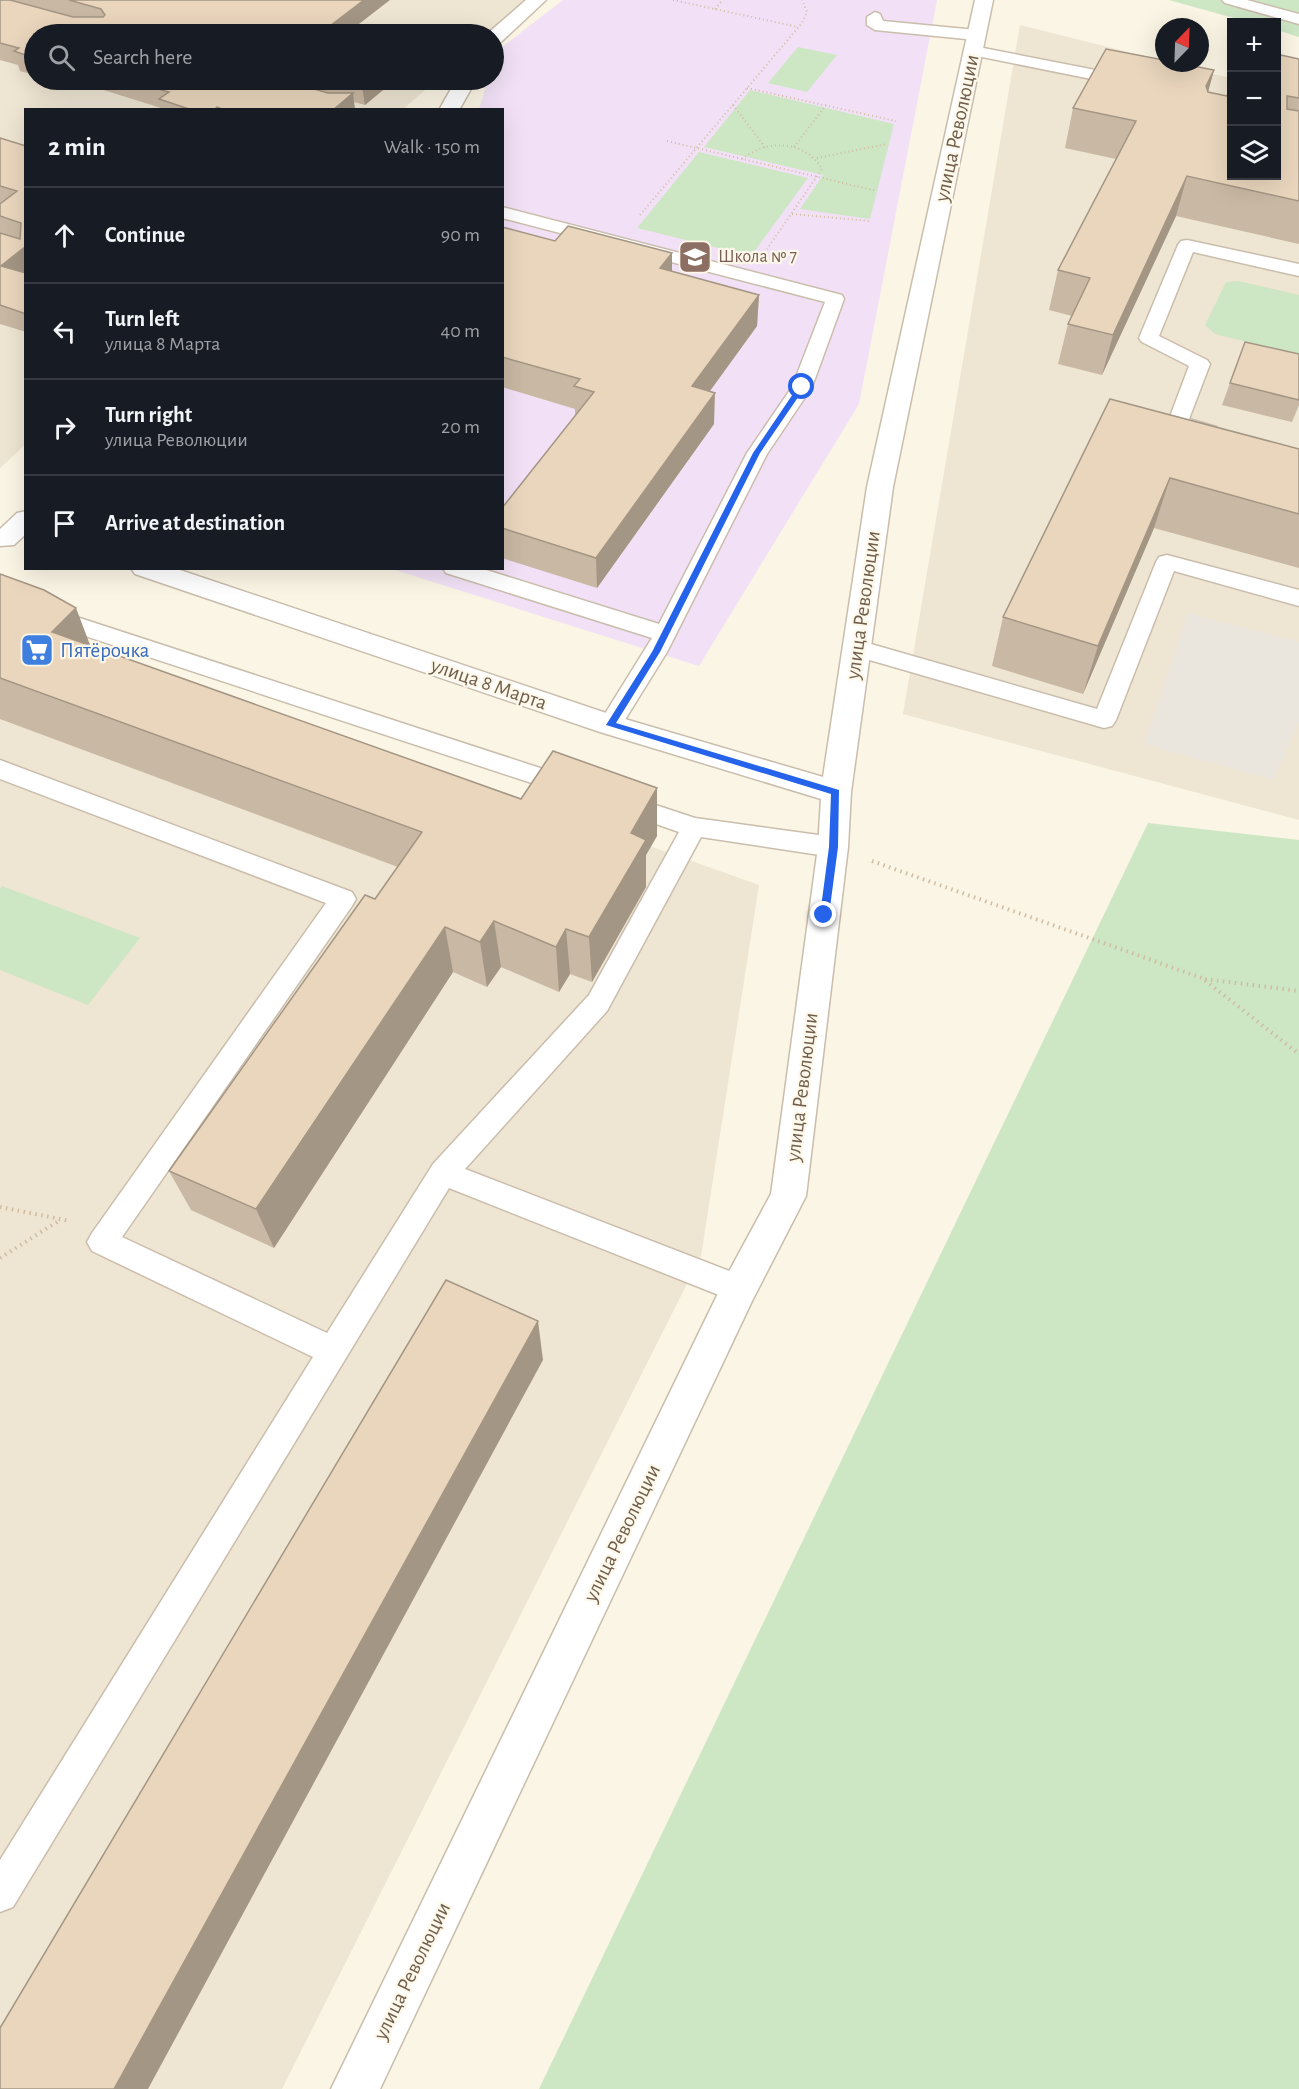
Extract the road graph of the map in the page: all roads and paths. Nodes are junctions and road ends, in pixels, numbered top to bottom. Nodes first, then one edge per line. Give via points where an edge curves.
1 (537, 0) edge
2 (673, 0) edge
3 (723, 0) edge
4 (801, 0) edge
5 (984, 0) edge
6 (1230, 0) edge
7 (715, 9) junction
8 (875, 17) dead end
9 (1299, 19) edge
10 (798, 27) junction
11 (504, 29) edge
12 (975, 43) junction
13 (1137, 84) edge
14 (747, 88) junction
15 (460, 90) edge
16 (733, 105) junction
17 (825, 105) junction
18 (450, 108) edge
19 (896, 121) dead end
20 (667, 141) dead end
21 (887, 144) dead end
22 (765, 147) junction
23 (794, 147) junction
24 (697, 148) junction
25 (816, 158) junction
26 (742, 159) junction
27 (817, 177) junction
28 (877, 191) dead end
29 (504, 213) edge
30 (791, 214) junction
31 (870, 221) dead end
32 (587, 234) junction
33 (764, 253) dead end
34 (1299, 270) edge
35 (1222, 435) edge
36 (24, 522) edge
37 (10, 539) edge
38 (150, 570) edge
39 (460, 570) edge
40 (1299, 598) edge
41 (0, 600) edge
42 (665, 634) junction
43 (856, 648) junction
44 (610, 725) junction
45 (0, 769) edge
46 (836, 792) junction
47 (694, 827) junction
48 (833, 847) junction
49 (1202, 978) junction
50 (1299, 991) edge
51 (1299, 1054) edge
52 (442, 1173) junction
53 (0, 1207) edge
54 (60, 1220) junction
55 (110, 1230) junction
56 (0, 1258) edge
57 (739, 1289) junction
58 (333, 1351) junction
59 (0, 1894) edge
60 (355, 2089) edge

1 - 11 street
2 - 7 path
3 - 7 path
4 - 10 path via 807,12
5 - 12 street, улица Революции
6 - 9 lane
7 - 10 path
8 - 12 lane via 874,25
10 - 14 path
12 - 13 lane
12 - 43 street, улица Революции via 880,487
14 - 16 path
14 - 17 path
15 - 18 street
16 - 22 path
16 - 24 path
17 - 19 path
17 - 23 path
20 - 24 path
21 - 25 path
22 - 23 path
22 - 26 path via 754,149
23 - 25 path
24 - 26 path
24 - 32 path via 628,230 596,223
25 - 27 path via 822,169
26 - 27 path
27 - 28 path
27 - 30 path
29 - 32 lane
30 - 31 path
30 - 33 path
32 - 42 lane via 835,298 802,387 757,453
34 - 35 lane via 1187,245 1149,338 1200,364 1178,422
36 - 37 street
38 - 44 street, улица 8 Марта
39 - 42 lane
40 - 43 lane via 1167,562 1104,720
41 - 47 lane
42 - 44 lane
43 - 46 street, улица Революции
44 - 46 street, улица 8 Марта
45 - 55 lane via 343,899
46 - 48 street, улица Революции
47 - 48 lane
47 - 52 lane via 598,1003
48 - 49 path
48 - 57 street, улица Революции via 788,1196
49 - 50 path
49 - 51 path
52 - 57 lane
52 - 58 lane
53 - 54 path
54 - 55 path
54 - 56 path
55 - 58 lane via 102,1242
57 - 60 street, улица Революции
58 - 59 lane

